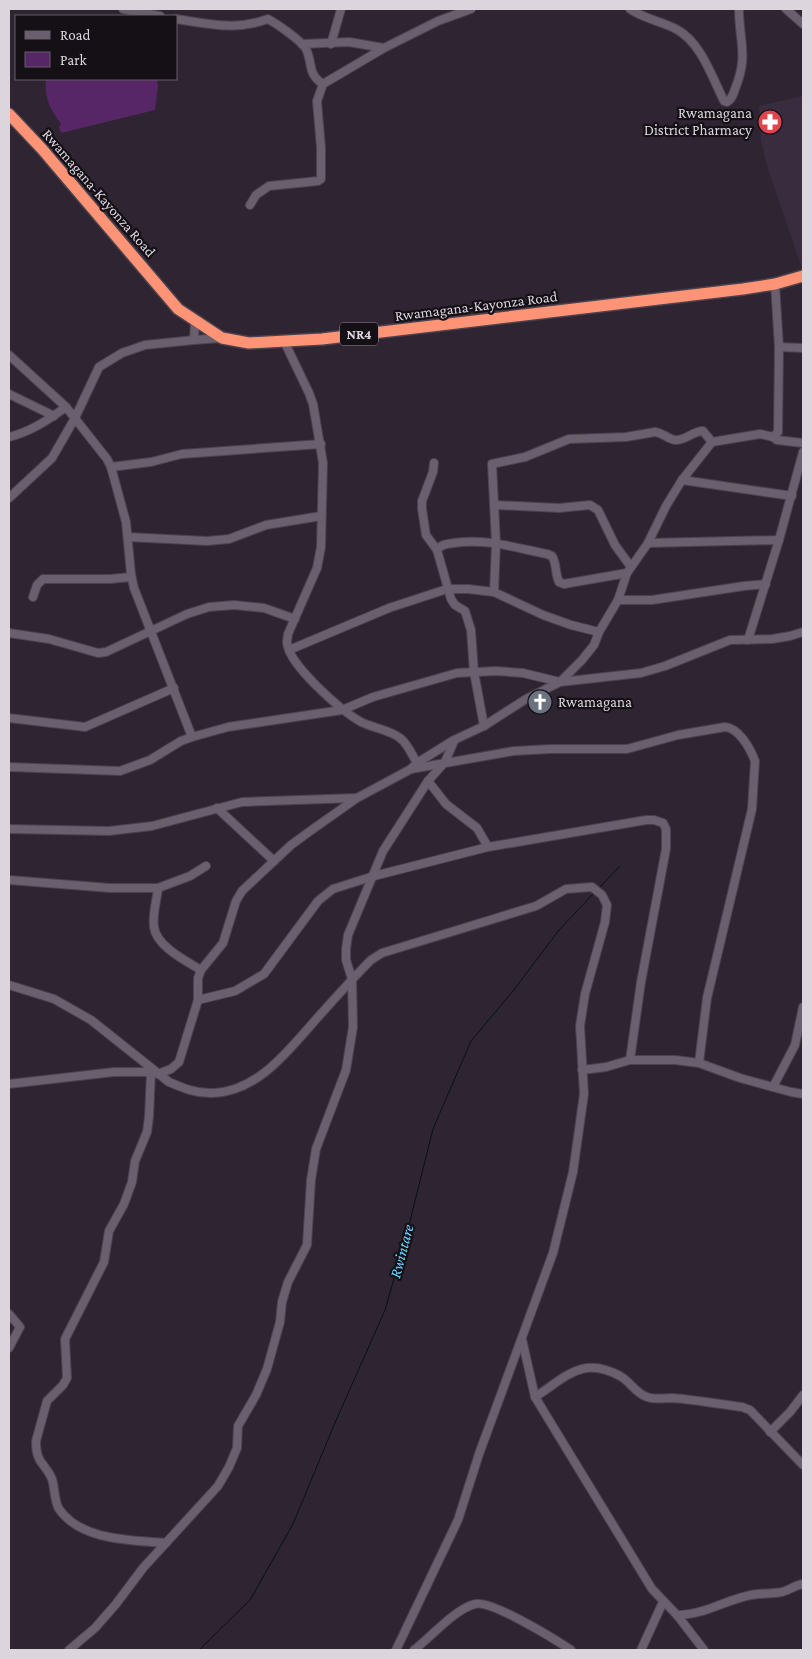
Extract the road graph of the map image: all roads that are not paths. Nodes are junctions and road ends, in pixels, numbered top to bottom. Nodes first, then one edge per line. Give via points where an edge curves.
1 (122, 9) edge
2 (341, 9) edge
3 (471, 9) edge
4 (630, 9) edge
5 (739, 9) edge
6 (786, 9) edge
7 (155, 15) edge
8 (178, 19) edge
9 (803, 24) edge
10 (302, 44) junction
11 (331, 44) junction
12 (384, 48) junction
13 (323, 84) junction
14 (9, 114) edge
15 (250, 205) dead end
16 (803, 276) edge
17 (775, 284) junction
18 (195, 321) junction
19 (222, 338) junction
20 (194, 340) junction
21 (284, 341) junction
22 (779, 347) junction
23 (803, 348) edge
24 (9, 355) edge
25 (9, 394) edge
26 (66, 407) junction
27 (54, 416) junction
28 (75, 418) junction
29 (9, 437) edge
30 (773, 437) junction
31 (712, 442) junction
32 (803, 443) edge
33 (321, 444) junction
34 (803, 452) edge
35 (434, 463) dead end
36 (111, 467) junction
37 (682, 480) junction
38 (792, 496) junction
39 (9, 498) edge
40 (495, 505) junction
41 (321, 516) junction
42 (128, 536) junction
43 (779, 540) junction
44 (496, 543) junction
45 (648, 543) junction
46 (437, 550) junction
47 (629, 570) junction
48 (132, 577) junction
49 (766, 584) junction
50 (447, 589) junction
51 (494, 592) junction
52 (33, 597) dead end
53 (618, 600) junction
54 (295, 619) junction
55 (151, 630) junction
56 (599, 632) junction
57 (803, 632) edge
58 (9, 633) edge
59 (748, 640) junction
60 (289, 650) junction
61 (474, 672) junction
62 (560, 682) junction
63 (174, 688) junction
64 (342, 710) junction
65 (9, 718) edge
66 (484, 726) junction
67 (192, 736) junction
68 (454, 740) junction
69 (445, 762) junction
70 (414, 766) junction
71 (9, 767) edge
72 (428, 781) junction
73 (357, 798) junction
74 (217, 808) junction
75 (9, 829) edge
76 (488, 847) junction
77 (274, 861) junction
78 (206, 866) dead end
79 (374, 876) junction
80 (9, 880) edge
81 (158, 888) junction
82 (201, 970) junction
83 (352, 979) junction
84 (9, 985) edge
85 (198, 1000) junction
86 (803, 1007) edge
87 (630, 1060) junction
88 (699, 1063) junction
89 (582, 1070) junction
90 (155, 1073) junction
91 (9, 1084) edge
92 (773, 1087) junction
93 (803, 1094) edge
94 (9, 1314) edge
95 (522, 1339) junction
96 (9, 1348) edge
97 (803, 1395) edge
98 (535, 1398) junction
99 (770, 1432) junction
100 (803, 1465) edge
101 (166, 1543) junction
102 (803, 1584) edge
103 (663, 1602) junction
104 (677, 1615) junction
105 (69, 1650) edge
106 (396, 1650) edge
107 (414, 1650) edge
108 (571, 1650) edge
109 (641, 1650) edge
110 (704, 1650) edge

1 - 7 street
2 - 11 street
3 - 12 street via 438,21
4 - 5 street via 682,32 694,43 727,102 740,78 743,62
6 - 9 street
8 - 10 street via 229,26 268,19
10 - 11 street
10 - 13 street via 310,68
11 - 12 street via 349,42
12 - 13 street
13 - 15 street via 317,102 321,179 269,186 256,195
14 - 18 highway, Rwamagana-Kayonza Road / NR4 via 178,309
16 - 17 highway, Rwamagana-Kayonza Road / NR4
17 - 21 highway, Rwamagana-Kayonza Road / NR4
17 - 22 street
18 - 19 highway, Rwamagana-Kayonza Road / NR4
18 - 20 street
19 - 20 street
19 - 21 highway, Rwamagana-Kayonza Road / NR4 via 249,343
20 - 28 street via 145,345 108,360 99,367
21 - 33 street via 309,393
22 - 23 street
22 - 30 street via 778,432
24 - 26 street
25 - 27 street
26 - 27 street
26 - 28 street
27 - 29 street via 24,433
28 - 36 street
28 - 39 street via 52,458
30 - 31 street via 760,434
30 - 32 street
31 - 37 street
31 - 40 street via 703,431 674,440 655,432 626,437 569,439 525,457 492,464
33 - 36 street via 182,454
33 - 41 street
34 - 38 street
35 - 46 street via 422,510 426,535
36 - 42 street
37 - 38 street
37 - 45 street
38 - 43 street
40 - 44 street
40 - 47 street via 595,506
41 - 42 street via 266,525 229,539 207,541
41 - 54 street via 318,568
42 - 48 street
43 - 45 street
43 - 49 street
44 - 46 street via 467,541 443,545
44 - 47 street via 552,556 556,577 564,584
44 - 51 street
45 - 47 street
46 - 50 street
47 - 53 street
48 - 52 street via 43,579 36,585
48 - 55 street
49 - 53 street via 652,600
49 - 59 street
50 - 51 street
50 - 60 street via 389,608
50 - 61 street via 455,605 466,611
51 - 56 street via 543,615
53 - 56 street
54 - 55 street via 264,608 234,605 209,607
54 - 60 street via 288,634
55 - 58 street via 98,653 49,639
55 - 63 street
56 - 62 street via 594,645
57 - 59 street
59 - 62 street via 717,644 641,673
60 - 64 street via 304,674
61 - 62 street via 523,673
61 - 64 street via 436,678
61 - 66 street
62 - 66 street via 526,698
63 - 65 street via 85,727
63 - 67 street
64 - 67 street via 228,727
64 - 70 street via 362,723 398,736 405,742
66 - 68 street
67 - 71 street via 150,760 120,771
68 - 69 street
68 - 70 street
69 - 70 street
69 - 72 street
69 - 88 street via 514,751 627,749 725,727 737,731 755,761 752,809 707,998
70 - 73 street
72 - 76 street via 446,804 477,828
72 - 79 street via 383,851
73 - 74 street via 258,801
73 - 77 street
74 - 75 street via 152,826 109,831
74 - 77 street
76 - 79 street
76 - 87 street via 646,820 663,823 666,849
77 - 82 street via 242,890 223,942
78 - 81 street
79 - 83 street via 348,935 346,960
79 - 85 street via 324,895 264,974 235,991
80 - 81 street via 110,888
81 - 82 street via 156,935 175,954
82 - 85 street
83 - 89 street via 382,953 536,906 566,889 592,887 602,895 607,905 580,1026
83 - 90 street via 286,1053 259,1077 243,1085 201,1093 176,1085
83 - 101 street via 353,1027 346,1070 316,1149 307,1245 286,1288 267,1369 238,1426 237,1448 218,1486
84 - 90 street via 54,1000 91,1020
85 - 90 street via 179,1062 171,1070
86 - 92 street via 795,1045
87 - 88 street
87 - 89 street
88 - 92 street
89 - 95 street via 584,1094 574,1172 553,1253
90 - 91 street via 114,1072
90 - 101 street via 148,1125 135,1161 132,1182 109,1231 104,1262 65,1339 67,1378 47,1401 36,1447 38,1459 52,1479 59,1508 80,1527 107,1537
92 - 93 street
94 - 96 street via 20,1327
95 - 98 street
95 - 106 street via 458,1520
97 - 99 street
98 - 99 street via 576,1370 590,1366 621,1376 639,1394 648,1398 742,1407 750,1410
98 - 103 street via 630,1555
99 - 100 street
101 - 105 street via 95,1628
102 - 104 street via 779,1592 750,1595 702,1612
103 - 104 street
103 - 109 street
104 - 110 street
107 - 108 street via 458,1612 477,1603 500,1609

